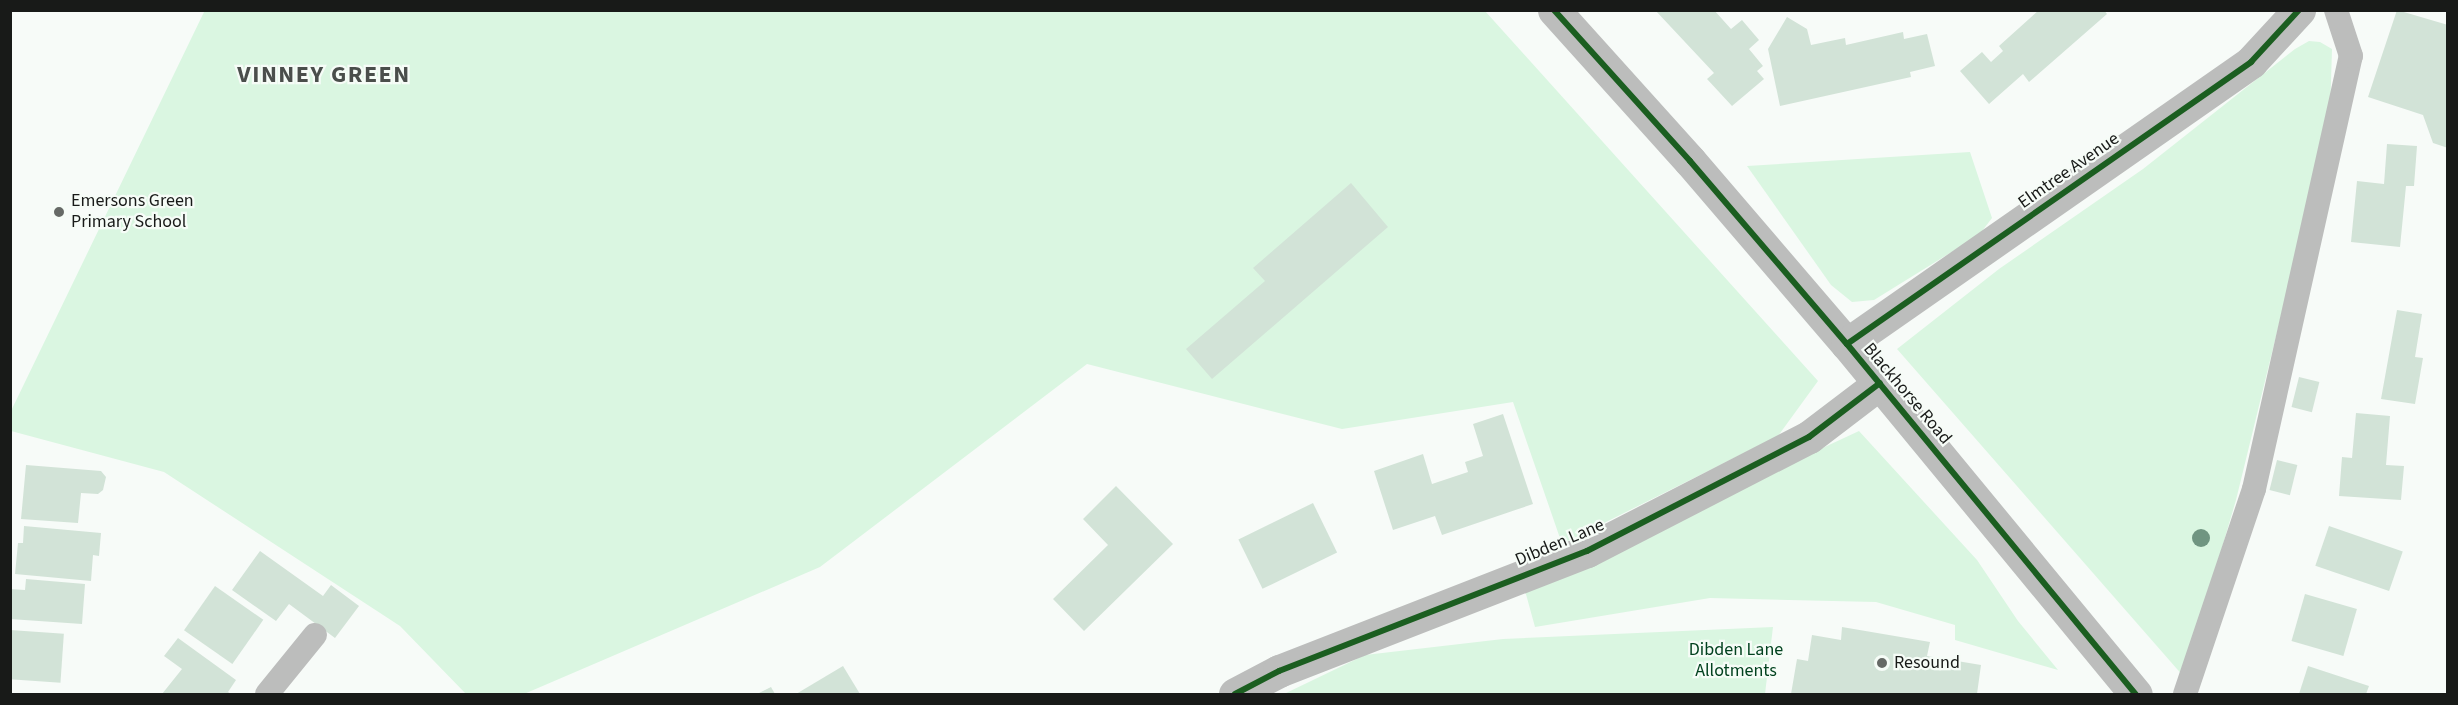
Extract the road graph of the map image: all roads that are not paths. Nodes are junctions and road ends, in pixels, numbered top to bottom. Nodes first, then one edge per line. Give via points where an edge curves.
1 (1554, 10) edge
2 (2299, 10) edge
3 (2336, 10) edge
4 (1847, 344) junction
5 (1880, 383) junction
6 (315, 635) dead end
7 (267, 694) edge
8 (1235, 694) edge
9 (2136, 694) edge
10 (2185, 694) edge

1 - 4 street, Blackhorse Road
2 - 4 street, Elmtree Avenue via 2252,62
3 - 10 lane via 2351,56 2254,489
4 - 5 street, Blackhorse Road
5 - 8 street, Dibden Lane via 1809,436 1587,551 1279,671
5 - 9 street, Blackhorse Road
6 - 7 lane

